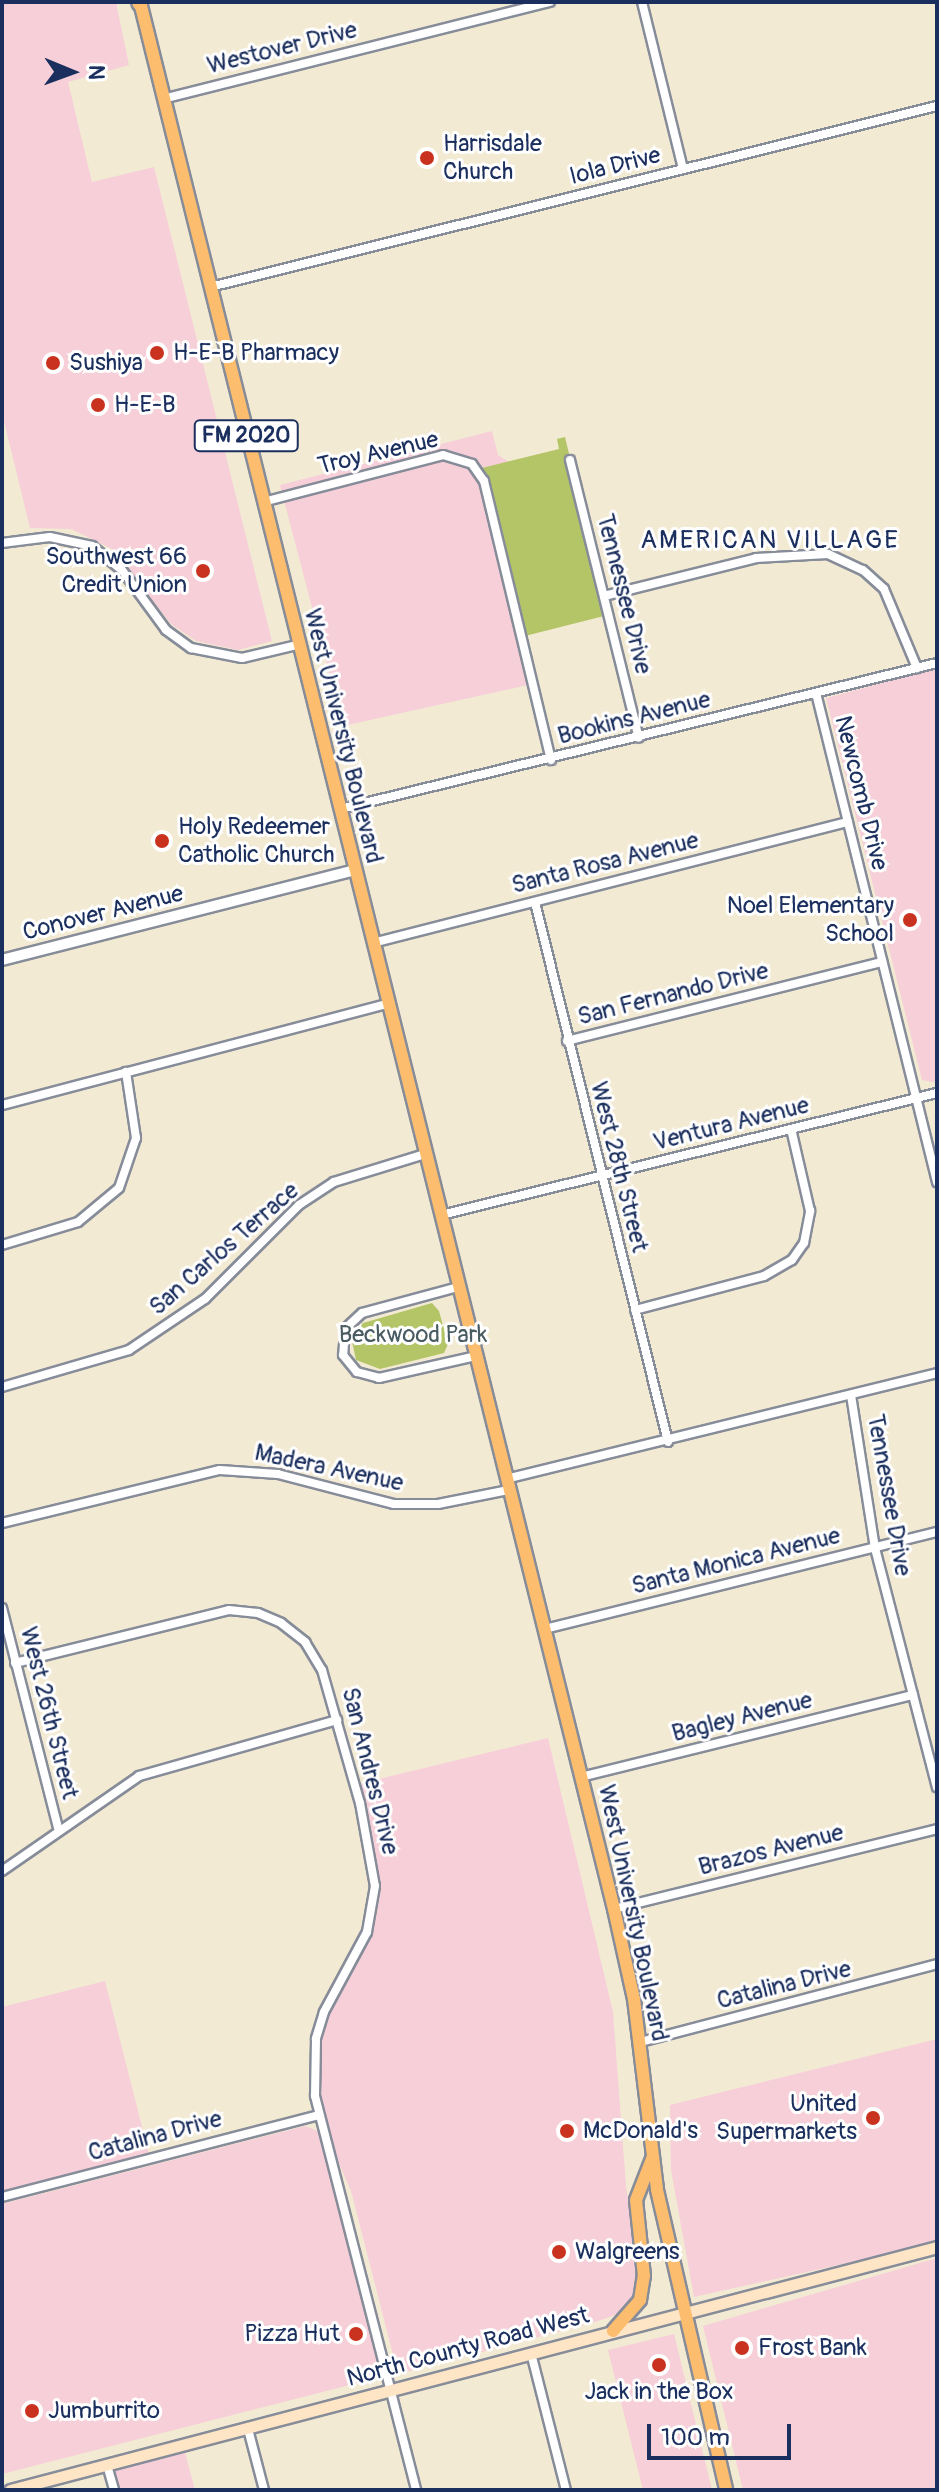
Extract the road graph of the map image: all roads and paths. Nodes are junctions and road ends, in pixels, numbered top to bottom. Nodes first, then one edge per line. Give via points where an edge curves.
1 (550, 2) edge
2 (642, 2) edge
3 (142, 3) edge
4 (163, 99) junction
5 (937, 106) edge
6 (683, 169) junction
7 (210, 287) junction
8 (570, 460) dead end
9 (262, 502) junction
10 (2, 543) edge
11 (604, 596) junction
12 (297, 645) junction
13 (937, 663) edge
14 (917, 668) junction
15 (816, 693) junction
16 (639, 738) junction
17 (551, 760) junction
18 (340, 809) junction
19 (848, 822) junction
20 (354, 870) junction
21 (535, 902) junction
22 (373, 943) junction
23 (2, 960) edge
24 (882, 962) junction
25 (388, 1004) junction
26 (567, 1041) junction
27 (126, 1072) junction
28 (937, 1093) edge
29 (916, 1098) junction
30 (2, 1105) edge
31 (791, 1129) junction
32 (425, 1154) junction
33 (601, 1177) junction
34 (937, 1182) edge
35 (441, 1215) junction
36 (2, 1245) edge
37 (458, 1287) junction
38 (635, 1310) junction
39 (476, 1356) junction
40 (937, 1373) edge
41 (2, 1387) edge
42 (851, 1395) junction
43 (668, 1442) junction
44 (508, 1484) junction
45 (2, 1523) edge
46 (937, 1532) edge
47 (875, 1548) junction
48 (2, 1608) edge
49 (545, 1629) junction
50 (15, 1663) junction
51 (913, 1695) junction
52 (337, 1720) junction
53 (581, 1777) junction
54 (937, 1787) edge
55 (58, 1828) junction
56 (937, 1829) edge
57 (2, 1871) edge
58 (614, 1909) junction
59 (937, 1964) edge
60 (640, 2042) junction
61 (318, 2115) junction
62 (653, 2156) junction
63 (2, 2197) edge
64 (937, 2247) edge
65 (684, 2314) junction
66 (613, 2331) junction
67 (531, 2353) junction
68 (391, 2390) junction
69 (248, 2429) junction
70 (107, 2465) junction
71 (10, 2490) edge
72 (114, 2490) edge
73 (264, 2490) edge
74 (416, 2490) edge
75 (566, 2490) edge
76 (726, 2490) edge

1 - 4 street, Westover Drive
2 - 6 street
3 - 4 main road, West University Boulevard / FM 2020
4 - 7 main road, West University Boulevard / FM 2020
5 - 6 street, Iola Drive
6 - 7 street, Iola Drive
7 - 9 main road, West University Boulevard / FM 2020
8 - 11 street, Tennessee Drive
9 - 12 main road, West University Boulevard / FM 2020
9 - 17 street, Troy Avenue via 443,455 460,457 484,481
10 - 12 street via 50,537 92,546 122,570 166,630 191,648 234,658
11 - 14 street via 756,558 828,554 863,570 884,589
11 - 16 street, Tennessee Drive
12 - 18 main road, West University Boulevard / FM 2020
13 - 14 street, Bookins Avenue
14 - 15 street, Bookins Avenue
15 - 16 street, Bookins Avenue
15 - 19 street, Newcomb Drive
16 - 17 street, Bookins Avenue
17 - 18 street, Bookins Avenue
18 - 20 main road, West University Boulevard / FM 2020
19 - 21 street, Santa Rosa Avenue
19 - 24 street, Newcomb Drive
20 - 22 main road, West University Boulevard
20 - 23 street, Conover Avenue
21 - 22 street, Santa Rosa Avenue
21 - 26 street, West 28th Street
22 - 25 main road, West University Boulevard
24 - 26 street, San Fernando Drive
24 - 29 street, Newcomb Drive
25 - 27 street
25 - 32 main road, West University Boulevard
26 - 33 street, West 28th Street
27 - 30 street
27 - 36 street via 136,1138 119,1188 78,1222
28 - 29 street, Ventura Avenue
29 - 31 street, Ventura Avenue
29 - 34 street, Newcomb Drive
31 - 33 street, Ventura Avenue
31 - 38 street via 810,1211 804,1243 792,1260 764,1276
32 - 35 main road, West University Boulevard
32 - 41 street, San Carlos Terrace via 334,1182 299,1205 205,1299 129,1350
33 - 35 street, Ventura Avenue
33 - 38 street, West 28th Street
35 - 37 main road, West University Boulevard
37 - 39 main road, West University Boulevard
37 - 39 street via 362,1313 345,1329 343,1355 357,1372 379,1378
38 - 43 street, West 28th Street
39 - 44 main road, West University Boulevard
40 - 42 street, Madera Avenue
42 - 43 street, Madera Avenue
42 - 47 street, Tennessee Drive
43 - 44 street, Madera Avenue
44 - 45 street, Madera Avenue via 448,1502 394,1504 278,1474 220,1470
44 - 49 main road, West University Boulevard
46 - 47 street, Santa Monica Avenue
47 - 49 street, Santa Monica Avenue
47 - 51 street, Tennessee Drive
48 - 50 street, West 26th Street
49 - 53 main road, West University Boulevard
50 - 52 street, San Andres Drive via 189,1617 247,1610 281,1623 305,1642 322,1670
50 - 55 street, West 26th Street
51 - 53 street, Bagley Avenue
51 - 54 street, Tennessee Drive
52 - 55 street via 163,1767
52 - 61 street, San Andres Drive via 375,1886 367,1932 324,2012 316,2039
53 - 58 main road, West University Boulevard
55 - 57 street
56 - 58 street, Brazos Avenue
58 - 60 main road, West University Boulevard
59 - 60 street, Catalina Drive
60 - 62 main road, West University Boulevard
61 - 63 street, Catalina Drive
61 - 68 street, San Andres Drive
62 - 65 main road, West University Boulevard
62 - 66 main road via 636,2200 644,2276 640,2300
64 - 65 main road, North County Road West
65 - 66 main road, North County Road West
65 - 76 main road, West University Boulevard
66 - 67 main road, North County Road West
67 - 68 main road, North County Road West
67 - 75 street
68 - 69 main road, North County Road West
68 - 74 street, San Andres Drive
69 - 70 main road, North County Road West
69 - 73 street
70 - 71 main road, North County Road West
70 - 72 street

